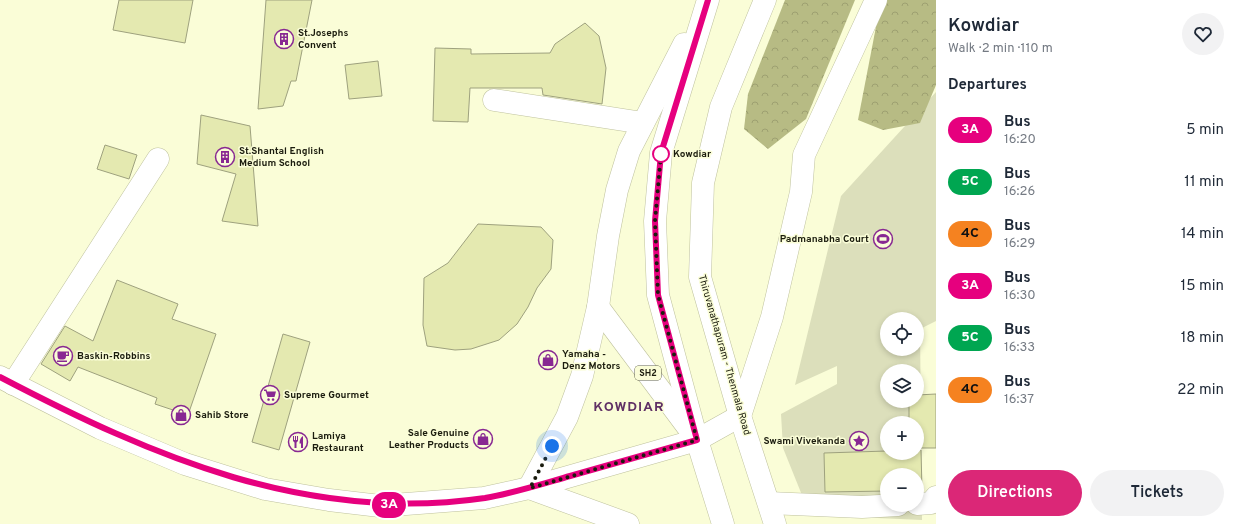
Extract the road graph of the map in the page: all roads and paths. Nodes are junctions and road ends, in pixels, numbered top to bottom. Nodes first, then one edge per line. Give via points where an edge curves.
1 (707, 0) edge
2 (765, 0) edge
3 (876, 0) edge
4 (494, 100) dead end
5 (643, 123) junction
6 (158, 159) dead end
7 (598, 307) junction
8 (6, 381) edge
9 (740, 416) junction
10 (697, 440) junction
11 (530, 488) junction
12 (936, 497) edge
13 (769, 503) junction
14 (924, 504) edge
15 (880, 506) edge
16 (628, 524) edge
17 (723, 524) edge
18 (774, 524) edge

1 - 5 main road
1 - 10 main road, SH2 via 661,153 655,221 658,295
2 - 9 main road, Thiruvanathapuram - Thenmala Road via 721,108 703,183 700,277
3 - 9 main road via 804,155 801,192 774,309
4 - 5 main road
5 - 7 main road via 629,151 618,190 608,236
6 - 8 main road
7 - 10 main road, SH2
7 - 11 main road via 582,376 567,417
8 - 11 main road via 100,428 178,461 265,489 380,506 484,498
9 - 10 main road
9 - 13 main road, Thiruvanathapuram - Thenmala Road
10 - 11 main road
10 - 17 main road, SH2
11 - 16 main road
12 - 14 main road via 931,503
13 - 15 main road
13 - 18 main road, Thiruvanathapuram - Thenmala Road

